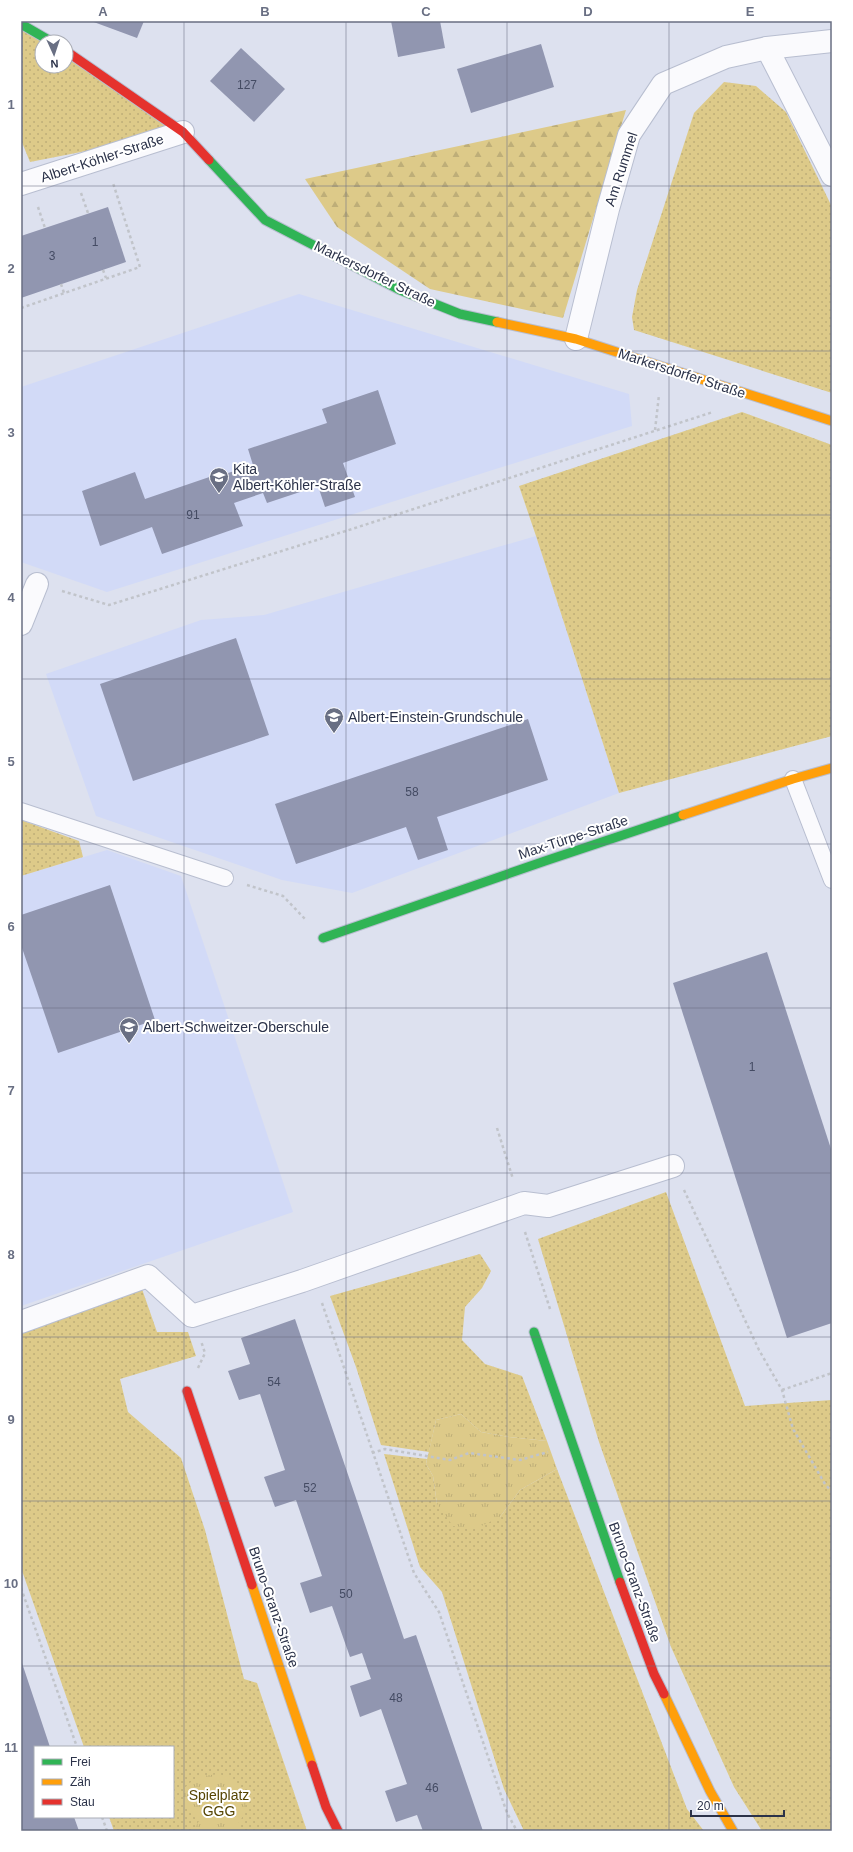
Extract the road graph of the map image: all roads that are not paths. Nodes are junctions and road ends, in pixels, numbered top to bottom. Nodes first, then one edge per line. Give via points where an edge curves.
1 (21, 24) edge
2 (38, 34) edge
3 (832, 41) edge
4 (767, 48) junction
5 (74, 56) edge
6 (184, 132) junction
7 (832, 175) edge
8 (21, 184) edge
9 (576, 339) junction
10 (832, 421) edge
11 (37, 584) road end
12 (21, 624) edge
13 (832, 768) edge
14 (793, 779) junction
15 (21, 811) edge
16 (224, 878) dead end
17 (832, 880) edge
18 (324, 938) dead end
19 (673, 1166) road end
20 (21, 1322) edge
21 (534, 1332) dead end
22 (187, 1391) road end
23 (338, 1831) edge
24 (733, 1831) edge

1 - 2 street
3 - 4 street, Am Rummel
4 - 7 street
4 - 9 street, Am Rummel via 726,57 663,84 629,135
5 - 6 street, Markersdorfer Straße
6 - 8 street, Albert-Köhler-Straße
6 - 9 street, Markersdorfer Straße via 265,220 400,290 460,314
9 - 10 street, Markersdorfer Straße
11 - 12 street
13 - 14 street, Max-Türpe-Straße
14 - 17 lane
14 - 18 street, Max-Türpe-Straße
15 - 16 lane
19 - 20 street via 548,1206 524,1203 192,1316 148,1276
21 - 24 street, Bruno-Granz-Straße via 574,1444 606,1545 654,1674 710,1791
22 - 23 street, Bruno-Granz-Straße via 326,1807

